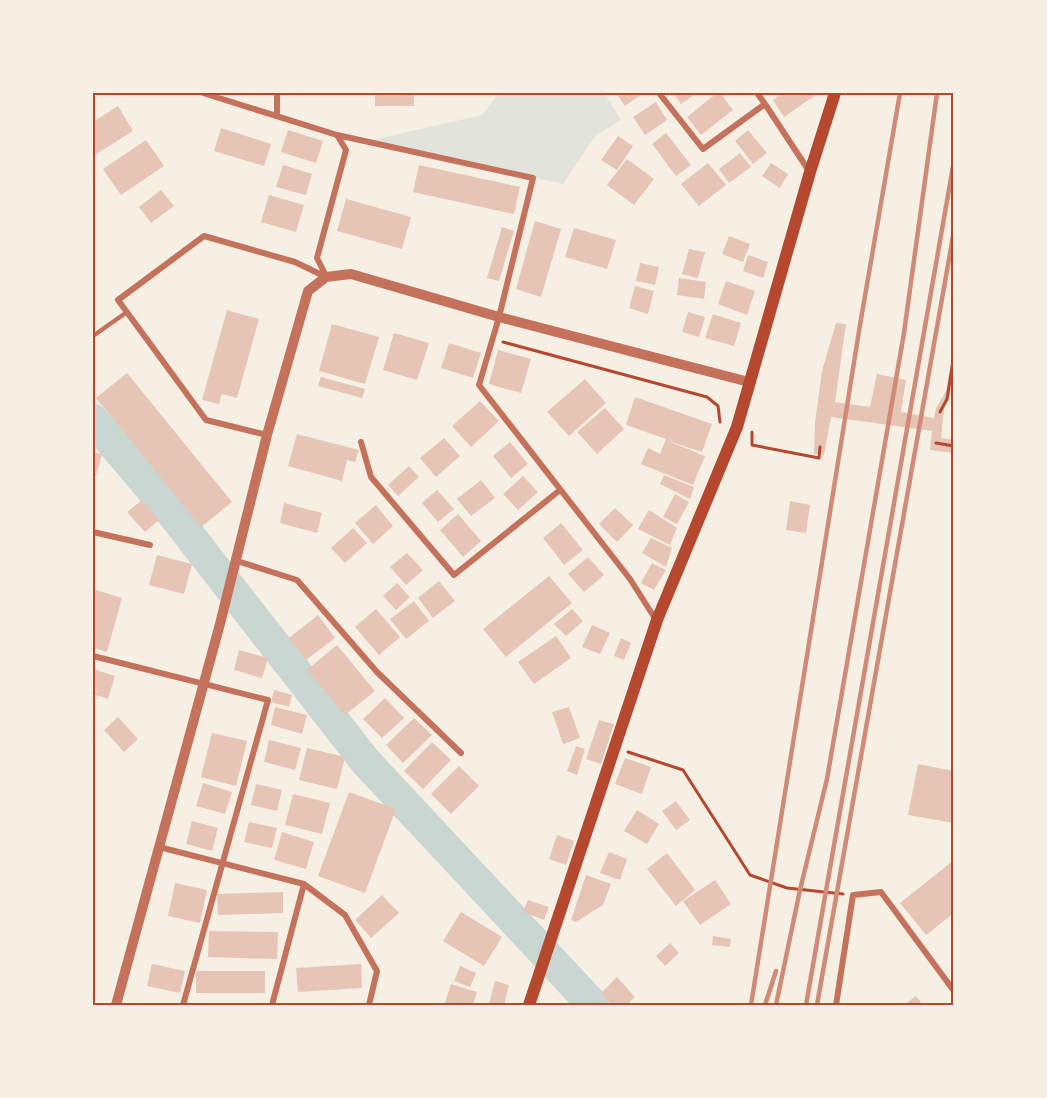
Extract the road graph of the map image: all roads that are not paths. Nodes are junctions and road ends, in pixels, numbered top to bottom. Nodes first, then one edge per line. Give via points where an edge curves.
1 (202, 93) edge
2 (277, 93) edge
3 (659, 93) edge
4 (757, 93) edge
5 (835, 93) edge
6 (765, 104) junction
7 (277, 116) junction
8 (337, 135) junction
9 (810, 172) junction
10 (326, 277) junction
11 (127, 312) junction
12 (499, 317) junction
13 (93, 336) edge
14 (749, 382) junction
15 (267, 435) junction
16 (361, 442) dead end
17 (560, 490) junction
18 (93, 532) edge
19 (150, 545) dead end
20 (234, 560) junction
21 (657, 620) junction
22 (93, 656) edge
23 (203, 684) junction
24 (461, 753) dead end
25 (158, 847) junction
26 (223, 864) junction
27 (304, 884) junction
28 (954, 991) edge
29 (116, 1005) edge
30 (183, 1005) edge
31 (272, 1005) edge
32 (369, 1005) edge
33 (529, 1005) edge
34 (836, 1005) edge

1 - 7 street
2 - 7 street
3 - 6 street via 703,149
4 - 6 street
5 - 9 main road
6 - 9 street
7 - 8 street
8 - 10 street via 346,150 317,258
8 - 12 street via 533,178
9 - 14 main road
10 - 11 street via 296,262 204,236 118,300
10 - 12 street via 351,274
10 - 15 street via 308,291
11 - 13 lane
11 - 15 street via 206,420
12 - 14 street
12 - 17 street via 479,385
14 - 21 main road via 737,428
15 - 20 street
16 - 17 street via 371,477 454,574
17 - 21 street
18 - 19 street
20 - 23 street
20 - 24 street via 297,580 377,672
21 - 33 main road
22 - 23 street
23 - 25 street
23 - 26 street via 268,700
25 - 26 street
25 - 29 street
26 - 27 street
26 - 30 street
27 - 31 street
27 - 32 street via 345,915 378,970
28 - 34 street via 881,892 853,895

